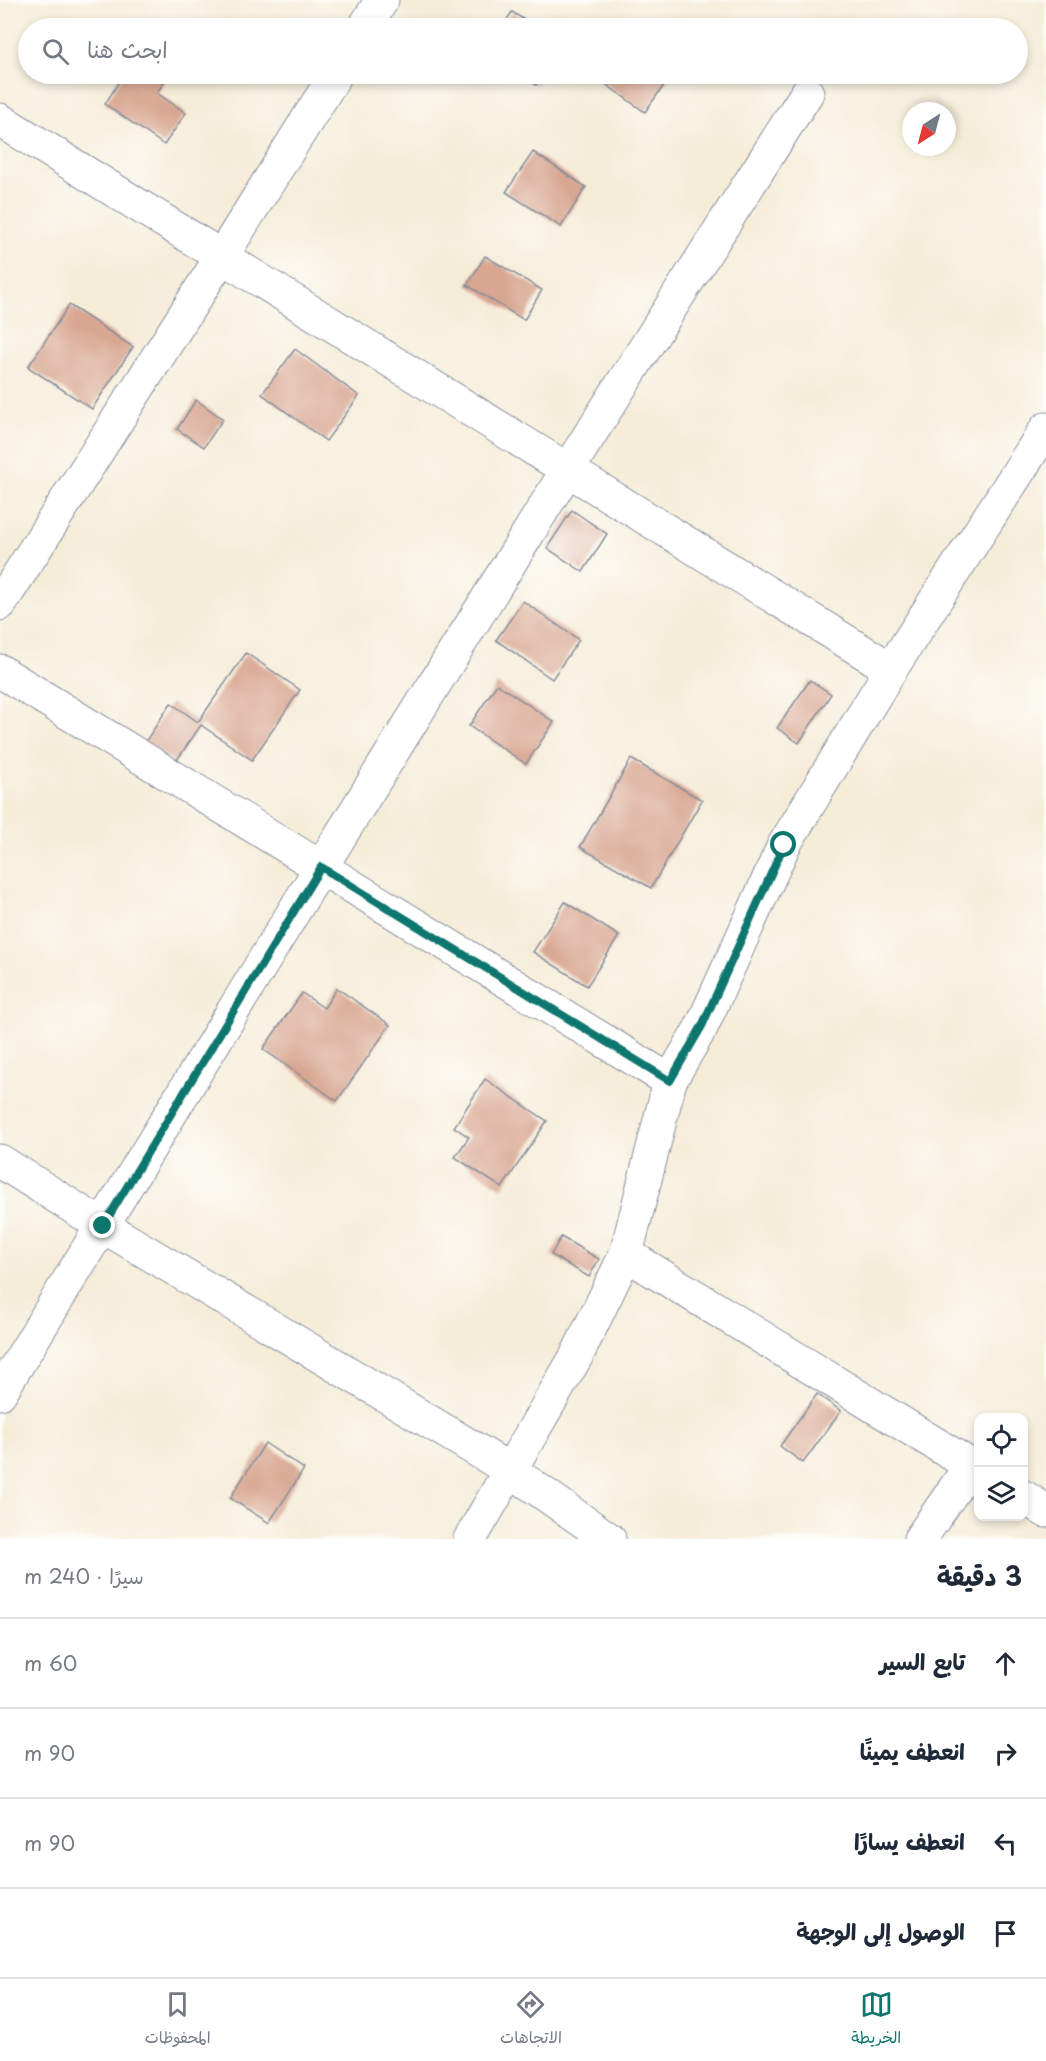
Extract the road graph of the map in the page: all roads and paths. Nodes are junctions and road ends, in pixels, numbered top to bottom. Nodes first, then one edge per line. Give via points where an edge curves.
1 (382, 0) edge
2 (370, 18) edge
3 (330, 84) edge
4 (807, 93) dead end
5 (0, 120) edge
6 (222, 256) junction
7 (1046, 429) edge
8 (568, 469) junction
9 (0, 604) edge
10 (891, 669) junction
11 (0, 671) edge
12 (321, 867) junction
13 (670, 1081) junction
14 (0, 1161) edge
15 (103, 1226) junction
16 (626, 1254) junction
17 (0, 1394) edge
18 (974, 1468) edge
19 (510, 1470) junction
20 (1028, 1500) edge
21 (1046, 1511) edge
22 (470, 1539) edge
23 (609, 1539) edge
24 (920, 1539) edge

1 - 2 street
3 - 6 street
4 - 8 street
5 - 6 street
6 - 8 street
6 - 9 street
7 - 10 street
8 - 10 street
8 - 12 street
10 - 13 street via 784,845 702,1026
11 - 12 street
12 - 13 street
12 - 15 street
13 - 16 street
14 - 15 street
15 - 17 street
15 - 19 street
16 - 18 street
16 - 19 street via 576,1355
18 - 24 street
19 - 22 street
19 - 23 street
20 - 21 street

